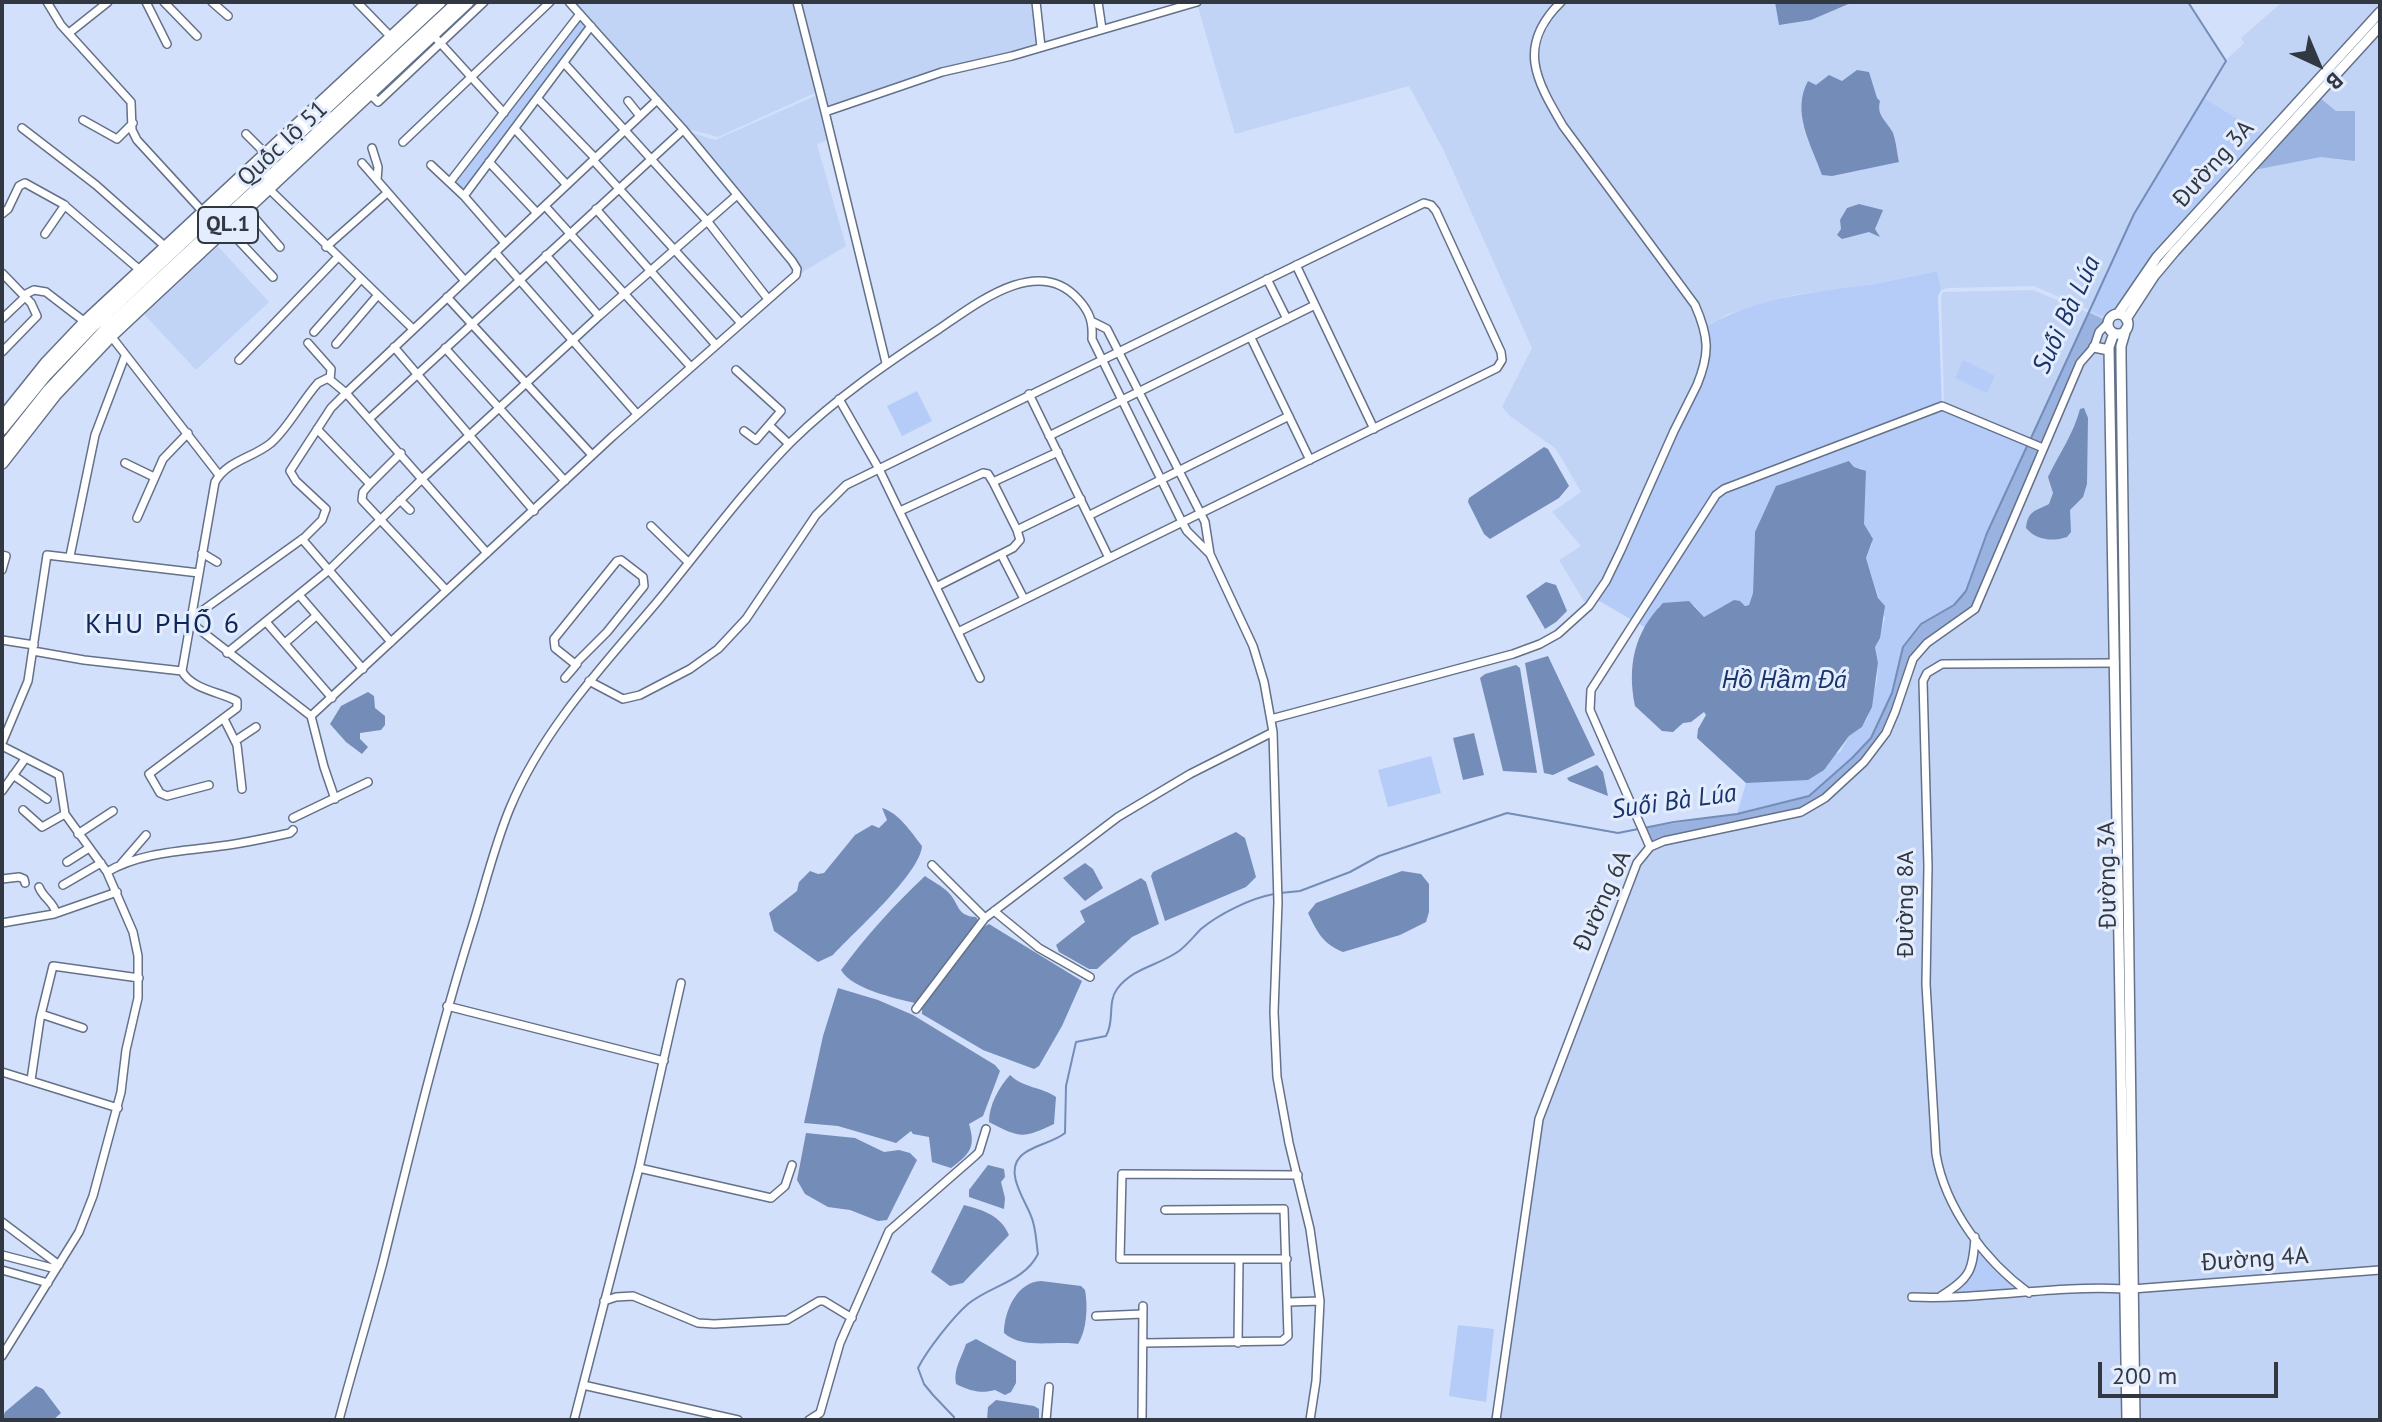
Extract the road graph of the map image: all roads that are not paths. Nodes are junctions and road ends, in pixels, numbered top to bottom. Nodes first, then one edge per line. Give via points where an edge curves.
1 (47, 2) edge
2 (108, 2) edge
3 (146, 2) edge
4 (164, 2) edge
5 (212, 2) edge
6 (357, 2) edge
7 (440, 2) edge
8 (458, 2) edge
9 (468, 2) edge
10 (484, 2) edge
11 (550, 2) edge
12 (569, 2) edge
13 (797, 2) edge
14 (1036, 2) edge
15 (1098, 2) edge
16 (1197, 2) edge
17 (1561, 2) edge
18 (426, 3) edge
19 (1178, 5) edge
20 (2380, 12) edge
21 (580, 14) junction
22 (228, 16) dead end
23 (591, 26) junction
24 (2380, 26) edge
25 (1102, 29) junction
26 (69, 33) junction
27 (197, 36) dead end
28 (391, 37) junction
29 (436, 39) junction
30 (167, 44) dead end
31 (1041, 47) junction
32 (564, 63) junction
33 (364, 67) junction
34 (471, 77) junction
35 (538, 99) junction
36 (657, 100) junction
37 (628, 101) dead end
38 (825, 112) junction
39 (504, 113) junction
40 (640, 116) junction
41 (83, 120) dead end
42 (133, 123) junction
43 (22, 128) dead end
44 (515, 129) junction
45 (624, 130) junction
46 (683, 130) junction
47 (246, 134) dead end
48 (403, 142) dead end
49 (372, 148) dead end
50 (2261, 150) junction
51 (265, 153) junction
52 (594, 159) junction
53 (651, 159) junction
54 (489, 162) junction
55 (362, 163) dead end
56 (431, 165) dead end
57 (377, 180) junction
58 (450, 182) junction
59 (567, 185) junction
60 (266, 186) junction
61 (620, 188) junction
62 (387, 193) junction
63 (737, 195) junction
64 (464, 196) junction
65 (65, 205) junction
66 (545, 206) junction
67 (246, 208) junction
68 (596, 209) junction
69 (537, 213) junction
70 (2, 214) edge
71 (206, 215) junction
72 (708, 222) junction
73 (226, 227) junction
74 (570, 233) junction
75 (45, 234) dead end
76 (505, 243) junction
77 (280, 247) dead end
78 (326, 247) junction
79 (677, 248) junction
80 (169, 250) junction
81 (495, 252) junction
82 (546, 255) junction
83 (337, 258) junction
84 (1296, 265) junction
85 (649, 270) junction
86 (2, 273) edge
87 (144, 273) junction
88 (273, 277) dead end
89 (1267, 279) junction
90 (360, 280) junction
91 (519, 280) junction
92 (10, 281) junction
93 (465, 281) junction
94 (2, 289) edge
95 (625, 294) junction
96 (25, 296) junction
97 (377, 296) junction
98 (447, 297) junction
99 (768, 299) junction
100 (1315, 305) junction
101 (599, 316) junction
102 (2, 319) edge
103 (1287, 319) junction
104 (2123, 321) junction
105 (740, 322) junction
106 (1093, 322) junction
107 (2108, 323) junction
108 (99, 324) junction
109 (472, 324) junction
110 (413, 329) junction
111 (314, 332) dead end
112 (2114, 333) junction
113 (1251, 338) junction
114 (572, 340) junction
115 (308, 343) dead end
116 (336, 344) dead end
117 (715, 344) junction
118 (394, 347) junction
119 (2094, 347) junction
120 (445, 348) junction
121 (1118, 350) junction
122 (2109, 350) junction
123 (2, 352) edge
124 (125, 356) junction
125 (1102, 359) junction
126 (239, 360) dead end
127 (886, 363) junction
128 (690, 366) junction
129 (736, 370) dead end
130 (417, 374) junction
131 (330, 380) junction
132 (526, 383) junction
133 (346, 393) junction
134 (1140, 393) junction
135 (1029, 394) junction
136 (839, 399) junction
137 (1123, 401) junction
138 (499, 408) junction
139 (637, 414) junction
140 (1289, 416) junction
141 (2, 418) edge
142 (370, 418) junction
143 (770, 426) junction
144 (2, 429) edge
145 (317, 429) junction
146 (1374, 429) junction
147 (744, 431) dead end
148 (188, 433) junction
149 (470, 435) junction
150 (1049, 436) junction
151 (789, 444) junction
152 (2040, 447) junction
153 (2, 449) edge
154 (1058, 452) junction
155 (401, 453) junction
156 (592, 455) junction
157 (1310, 460) junction
158 (2, 463) edge
159 (125, 463) dead end
160 (879, 469) junction
161 (1179, 470) junction
162 (219, 475) junction
163 (154, 477) junction
164 (423, 478) junction
165 (1161, 479) junction
166 (565, 481) junction
167 (993, 482) junction
168 (370, 484) junction
169 (1081, 499) junction
170 (400, 500) junction
171 (410, 510) dead end
172 (534, 511) junction
173 (900, 511) junction
174 (1201, 513) junction
175 (1090, 515) junction
176 (137, 518) dead end
177 (381, 519) junction
178 (1182, 522) junction
179 (1205, 522) junction
180 (651, 526) dead end
181 (1017, 530) junction
182 (1187, 531) junction
183 (302, 539) junction
184 (202, 553) junction
185 (487, 553) junction
186 (1001, 554) junction
187 (1210, 554) junction
188 (2, 555) edge
189 (70, 556) junction
190 (1109, 558) junction
191 (217, 562) dead end
192 (688, 562) junction
193 (2, 570) edge
194 (329, 570) junction
195 (199, 573) junction
196 (936, 587) junction
197 (446, 590) junction
198 (300, 596) junction
199 (1024, 599) junction
200 (316, 616) junction
201 (191, 620) junction
202 (267, 623) junction
203 (607, 632) junction
204 (958, 632) junction
205 (2, 640) edge
206 (391, 642) junction
207 (623, 642) junction
208 (285, 643) junction
209 (34, 648) junction
210 (227, 653) junction
211 (2120, 663) junction
212 (577, 664) junction
213 (363, 669) junction
214 (182, 671) junction
215 (565, 678) dead end
216 (980, 678) dead end
217 (589, 681) junction
218 (332, 698) junction
219 (311, 716) junction
220 (2, 719) edge
221 (224, 719) junction
222 (1271, 719) junction
223 (12, 724) junction
224 (256, 727) dead end
225 (1273, 732) junction
226 (235, 741) junction
227 (2, 745) edge
228 (25, 759) junction
229 (13, 775) junction
230 (368, 782) dead end
231 (209, 785) dead end
232 (242, 789) dead end
233 (2, 791) edge
234 (47, 799) dead end
235 (335, 799) junction
236 (23, 810) dead end
237 (113, 811) dead end
238 (65, 814) junction
239 (293, 818) dead end
240 (293, 830) dead end
241 (78, 834) junction
242 (146, 835) dead end
243 (1650, 847) junction
244 (89, 848) junction
245 (67, 862) dead end
246 (101, 863) junction
247 (121, 864) junction
248 (932, 865) dead end
249 (107, 872) junction
250 (2, 879) edge
251 (25, 883) dead end
252 (63, 885) dead end
253 (39, 887) dead end
254 (117, 892) junction
255 (994, 911) junction
256 (56, 913) junction
257 (985, 918) junction
258 (2, 923) edge
259 (1090, 977) dead end
260 (139, 978) junction
261 (681, 983) dead end
262 (447, 1006) junction
263 (916, 1009) dead end
264 (41, 1014) junction
265 (83, 1028) dead end
266 (664, 1061) junction
267 (2, 1072) edge
268 (31, 1080) junction
269 (118, 1108) junction
270 (986, 1129) dead end
271 (792, 1165) dead end
272 (639, 1168) junction
273 (1298, 1175) junction
274 (1165, 1210) dead end
275 (2, 1222) edge
276 (1975, 1237) junction
277 (2, 1255) edge
278 (1287, 1259) junction
279 (1239, 1260) junction
280 (57, 1267) junction
281 (2, 1270) edge
282 (2380, 1270) edge
283 (48, 1283) junction
284 (2128, 1289) junction
285 (2029, 1293) junction
286 (1912, 1297) dead end
287 (1939, 1297) junction
288 (604, 1301) junction
289 (1320, 1301) junction
290 (1288, 1302) junction
291 (1096, 1316) dead end
292 (852, 1318) junction
293 (1143, 1343) junction
294 (1238, 1343) junction
295 (2, 1356) edge
296 (583, 1385) junction
297 (1049, 1387) dead end
298 (339, 1420) edge
299 (574, 1420) edge
300 (738, 1420) edge
301 (809, 1420) edge
302 (1046, 1420) edge
303 (1142, 1420) edge
304 (1310, 1420) edge
305 (1496, 1420) edge
306 (2127, 1420) edge
307 (2135, 1420) edge

1 - 26 street
2 - 26 street
3 - 30 street
4 - 27 street
5 - 22 street
6 - 28 street
7 - 33 main road, Quốc lộ 51 / QL.1
8 - 60 main road, Quốc lộ 51 / QL.1
9 - 29 main road, Quốc lộ 51 / QL.1
10 - 29 street
11 - 34 street
12 - 21 street
13 - 38 street
14 - 31 street
15 - 25 street
16 - 19 street
17 - 222 street via 1536,39 1534,69 1563,126 1695,305 1707,338 1705,366 1606,581 1574,621 1540,644 1513,654
18 - 28 main road, Quốc lộ 51 / QL.1
19 - 25 street
20 - 50 street, Đường 3A
21 - 23 street
21 - 39 street
23 - 32 street
23 - 36 street
24 - 50 street, Đường 3A
25 - 31 street
26 - 42 street via 131,102
28 - 33 main road, Quốc lộ 51 / QL.1
29 - 34 street
29 - 60 main road, Quốc lộ 51 / QL.1
31 - 38 street via 942,72
32 - 35 street
32 - 45 street
33 - 51 main road, Quốc lộ 51 / QL.1
33 - 71 main road, Quốc lộ 51 / QL.1
34 - 39 street
34 - 48 street
35 - 44 street
35 - 52 street
36 - 40 street
36 - 46 street
37 - 40 street
38 - 127 street
39 - 58 street
40 - 45 street
41 - 42 street via 117,139
42 - 71 street via 137,140
43 - 80 street
44 - 54 street
44 - 59 street
45 - 52 street
45 - 53 street
46 - 53 street
46 - 63 street
47 - 51 street
49 - 57 street
50 - 104 street, Đường 3A via 2154,276
51 - 71 main road, Quốc lộ 51 / QL.1
52 - 59 street
52 - 61 street
53 - 61 street
53 - 72 street
54 - 64 street
54 - 69 street
55 - 57 street
56 - 58 street
57 - 62 street
58 - 64 street
59 - 66 street
60 - 67 main road, Quốc lộ 51 / QL.1
60 - 78 street
60 - 108 main road, Quốc lộ 51 / QL.1
61 - 68 street
61 - 79 street
62 - 78 street
62 - 93 street
63 - 72 street
63 - 99 street via 797,269
64 - 76 street
65 - 70 street via 22,184
65 - 75 street
65 - 87 street
66 - 69 street
66 - 74 street
67 - 73 main road, Quốc lộ 51 / QL.1
67 - 77 street
68 - 74 street
68 - 85 street
69 - 76 street
71 - 80 main road, Quốc lộ 51 / QL.1
72 - 79 street
72 - 99 street
73 - 88 street
73 - 108 main road, Quốc lộ 51 / QL.1
74 - 82 street
74 - 95 street
76 - 81 street
78 - 83 street
79 - 85 street
79 - 105 street
80 - 87 main road, Quốc lộ 51 / QL.1
81 - 91 street
81 - 93 street
82 - 91 street
82 - 101 street
83 - 90 street
83 - 126 street
84 - 89 street
84 - 100 street
84 - 146 street via 1424,203 1436,211 1502,360 1497,368
85 - 95 street
85 - 117 street
86 - 92 street
87 - 108 main road, Quốc lộ 51 / QL.1
89 - 103 street
89 - 121 street
90 - 97 street
90 - 111 street
91 - 109 street
91 - 114 street
92 - 94 street
92 - 96 street
93 - 98 street
95 - 101 street
95 - 128 street
96 - 102 street
96 - 108 street via 34,290 46,292
96 - 123 street via 37,319
97 - 110 street
97 - 116 street
98 - 109 street
98 - 110 street
99 - 105 street
100 - 103 street
100 - 146 street
101 - 114 street
103 - 113 street
104 - 107 street via 2110,318
104 - 112 street via 2120,333
104 - 211 street, Đường 3A
105 - 117 street
106 - 121 street via 1107,329
106 - 125 street via 1092,339
106 - 127 street via 1079,299 1059,284 1025,282 998,292
107 - 112 street
107 - 119 street, Đường 6A
108 - 124 street
108 - 141 main road, Quốc lộ 51 / QL.1 via 47,362
108 - 144 main road, Quốc lộ 51 / QL.1 via 45,376
108 - 153 main road, Quốc lộ 51 / QL.1
108 - 158 main road, Quốc lộ 51 / QL.1 via 55,395
109 - 120 street
109 - 132 street
110 - 118 street
112 - 122 street, Đường 3A
113 - 134 street
113 - 140 street
114 - 132 street
114 - 139 street
115 - 131 street via 331,369
117 - 128 street
118 - 130 street
118 - 133 street
119 - 122 street
119 - 152 street, Đường 6A via 2083,358
120 - 130 street
120 - 138 street
121 - 125 street
121 - 134 street
122 - 211 street, Đường 3A
124 - 148 street
124 - 189 street via 92,448
125 - 135 street
125 - 137 street
127 - 136 street
128 - 139 street
129 - 143 street via 779,409
130 - 142 street
130 - 149 street
131 - 133 street
131 - 162 street via 318,383 269,444
132 - 138 street
132 - 156 street
133 - 142 street
133 - 145 street
134 - 137 street
134 - 161 street
135 - 150 street
135 - 160 street
136 - 151 street
136 - 160 street
137 - 150 street
137 - 165 street
138 - 149 street
138 - 166 street
139 - 156 street
140 - 157 street
140 - 161 street
142 - 155 street
143 - 147 street via 756,440
143 - 151 street
145 - 168 street
145 - 183 street via 290,471 326,509
146 - 157 street
148 - 162 street
148 - 163 street
149 - 164 street
149 - 172 street
150 - 154 street
151 - 192 street
152 - 243 street, Đường 6A via 1975,609 1913,659 1891,723 1864,762 1801,812
152 - 243 street via 1939,406 1716,495 1591,690 1590,710
154 - 167 street
154 - 169 street
155 - 164 street
155 - 168 street
156 - 166 street
157 - 174 street
159 - 163 street
160 - 173 street
160 - 217 street via 846,485 816,515 746,619 718,649 640,695 623,699
161 - 165 street
161 - 174 street
162 - 184 street
163 - 176 street
164 - 170 street
164 - 185 street
165 - 175 street
165 - 178 street
166 - 172 street
167 - 173 street via 983,473
167 - 181 street
168 - 177 street via 362,500
169 - 175 street
169 - 181 street
170 - 171 street
170 - 177 street
172 - 185 street
173 - 196 street
174 - 178 street
174 - 179 street
175 - 190 street
177 - 194 street
177 - 197 street
178 - 182 street
178 - 190 street
179 - 182 street
179 - 187 street
180 - 192 street
181 - 186 street via 1018,545
182 - 187 street
183 - 194 street
183 - 201 street
184 - 191 street
184 - 195 street
185 - 197 street
186 - 196 street
186 - 199 street
187 - 222 street via 1253,646
188 - 193 street
189 - 195 street
189 - 209 street via 46,556
190 - 199 street
192 - 207 street
194 - 198 street
194 - 206 street
195 - 201 street
196 - 204 street
197 - 206 street
198 - 200 street
198 - 202 street
199 - 204 street
200 - 208 street
200 - 213 street
201 - 210 street
201 - 214 street
202 - 208 street
202 - 210 street
203 - 207 street
203 - 212 street
203 - 212 street via 644,582 621,560 554,639 555,648
204 - 216 street
205 - 209 street
206 - 213 street
207 - 217 street
208 - 218 street
209 - 214 street via 84,660
209 - 223 street
210 - 219 street
211 - 276 street, Đường 8A via 1942,664 1923,681 1926,984 1936,1154 1947,1193
211 - 284 street, Đường 3A
212 - 215 street
213 - 218 street
214 - 221 street via 194,683 237,701 237,708
217 - 262 street via 539,750 510,808
218 - 219 street
219 - 235 street
220 - 223 street
221 - 226 street
221 - 231 street via 149,774 167,796
222 - 225 street
223 - 227 street
224 - 226 street
225 - 255 street via 1118,817
225 - 273 street via 1276,1055
226 - 232 street
227 - 228 street
228 - 229 street
228 - 238 street via 59,775
229 - 233 street
229 - 234 street
230 - 235 street
235 - 239 street
236 - 238 street via 42,827
237 - 241 street
238 - 241 street
240 - 247 street
241 - 244 street
242 - 247 street
243 - 305 street, Đường 6A via 1637,863 1541,1109
244 - 245 street
244 - 246 street
246 - 249 street
246 - 252 street
247 - 249 street
248 - 257 street
249 - 254 street
250 - 251 street via 19,877
253 - 256 street
254 - 256 street
254 - 260 street via 133,932
255 - 257 street
255 - 259 street via 1039,948
256 - 258 street
257 - 263 street
260 - 264 street via 53,966
260 - 269 street
261 - 266 street
262 - 266 street
262 - 298 street
264 - 265 street
264 - 268 street
266 - 272 street
267 - 268 street
268 - 269 street
269 - 280 street via 93,1196
270 - 292 street via 979,1152 889,1231
271 - 272 street via 785,1186 771,1198
272 - 288 street
273 - 279 street via 1122,1174 1120,1259
273 - 289 street
274 - 278 street via 1281,1208 1286,1215
275 - 280 street
276 - 285 street, Đường 8A via 2002,1272
276 - 287 street via 1969,1274
277 - 280 street
278 - 279 street
278 - 290 street
279 - 294 street
280 - 283 street
281 - 283 street
282 - 284 street, Đường 4A
283 - 295 street
284 - 285 street, Đường 4A
284 - 306 street, Đường 3A
284 - 307 street, Đường 3A
285 - 287 street, Đường 4A
286 - 287 street, Đường 4A
288 - 292 street via 633,1296 698,1323 787,1320 819,1301
288 - 296 street
289 - 290 street
289 - 304 street
290 - 294 street via 1285,1340
291 - 293 street via 1143,1310
292 - 301 street via 820,1413
293 - 294 street
293 - 303 street
296 - 299 street
296 - 300 street
297 - 302 street

